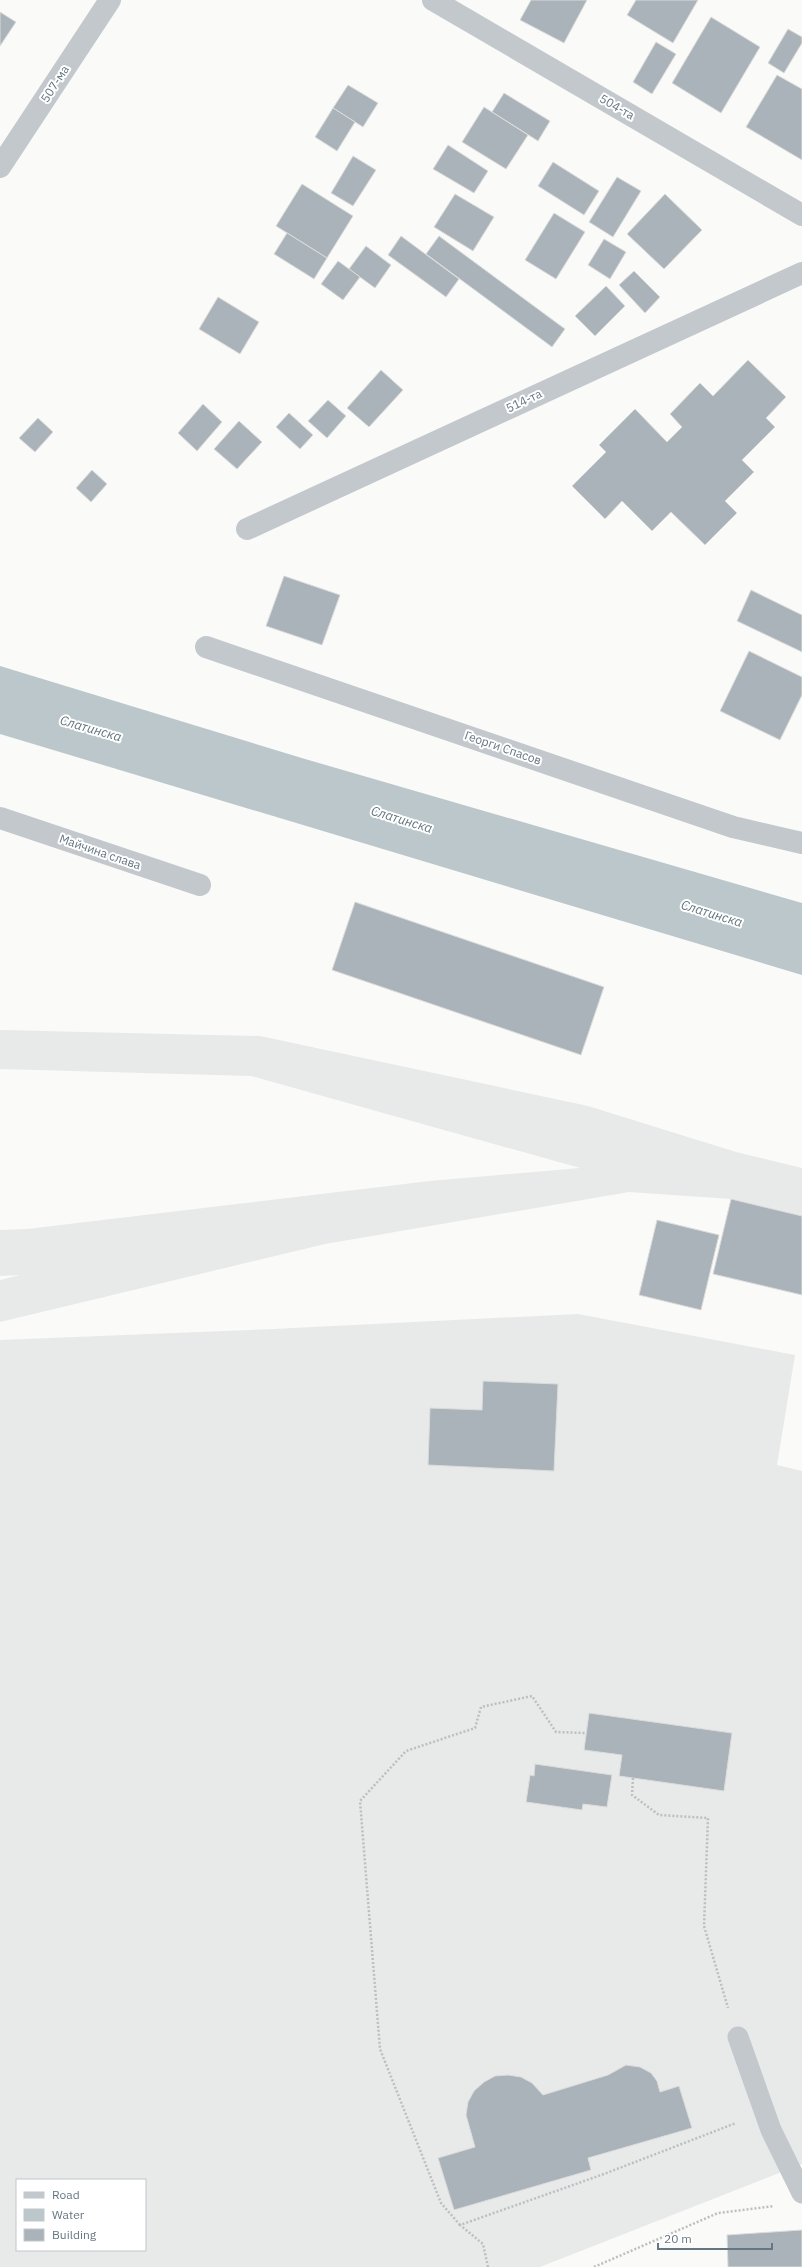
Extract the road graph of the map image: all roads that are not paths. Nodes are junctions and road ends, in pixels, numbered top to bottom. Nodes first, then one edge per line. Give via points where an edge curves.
1 (110, 0) edge
2 (433, 0) edge
3 (0, 167) edge
4 (802, 215) edge
5 (802, 273) edge
6 (247, 529) dead end
7 (206, 647) dead end
8 (0, 818) edge
9 (802, 843) edge
10 (200, 885) dead end
11 (738, 2037) road end
12 (802, 2193) edge

1 - 3 street, 507-ма
2 - 4 street, 504-та
5 - 6 street, 514-та
7 - 9 street, Георги Спасов via 733,827
8 - 10 street, Майчина слава
11 - 12 lane via 771,2130

